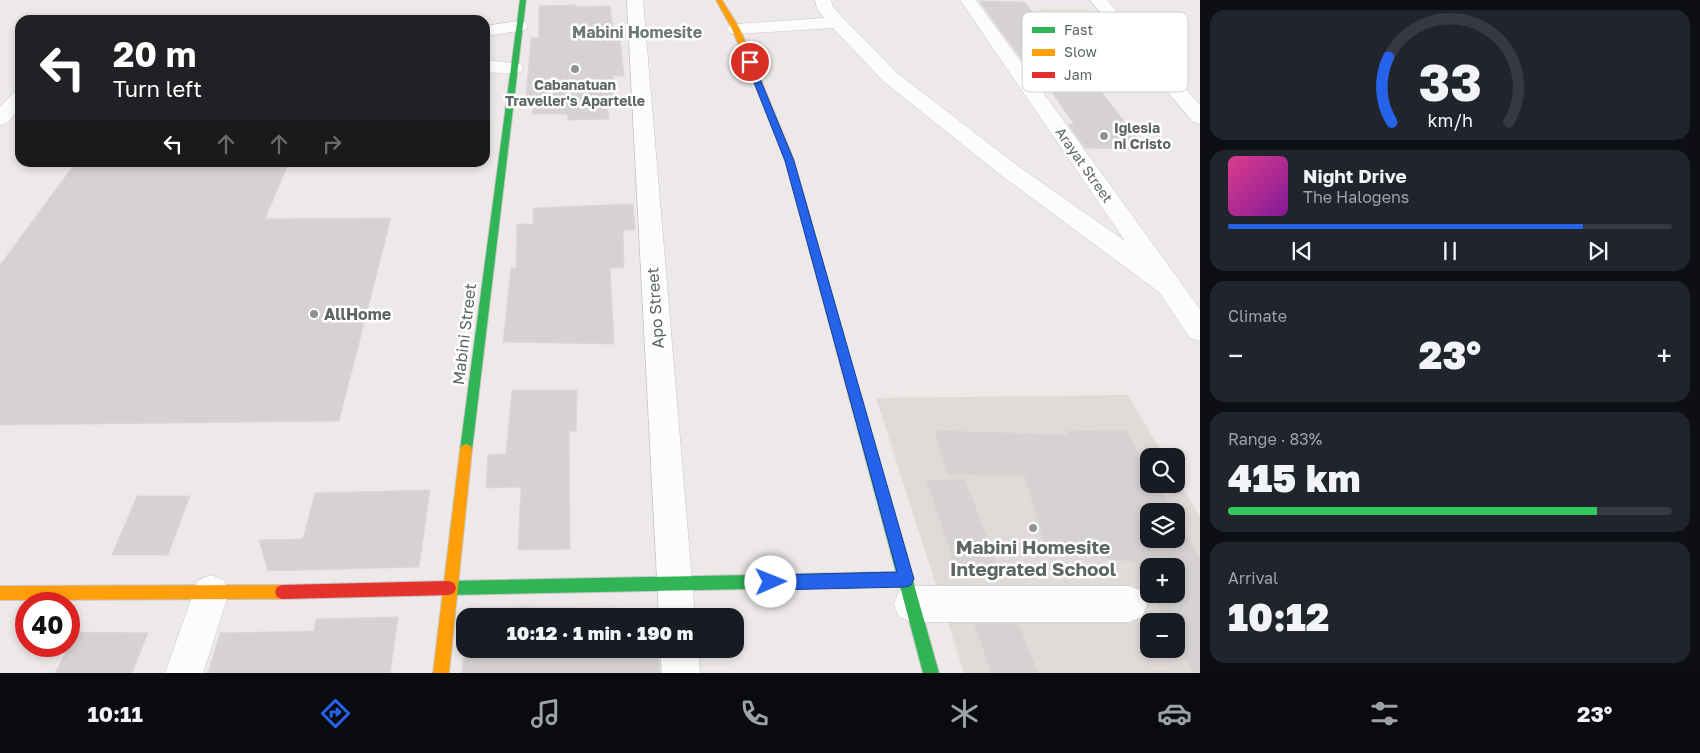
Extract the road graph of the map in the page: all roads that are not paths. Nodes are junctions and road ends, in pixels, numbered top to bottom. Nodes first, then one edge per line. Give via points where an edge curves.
1 (522, 0) edge
2 (634, 0) edge
3 (719, 0) edge
4 (823, 0) edge
5 (968, 0) edge
6 (1098, 0) edge
7 (1108, 12) edge
8 (837, 22) junction
9 (519, 26) junction
10 (736, 29) junction
11 (490, 30) edge
12 (490, 66) edge
13 (514, 68) junction
14 (1022, 76) edge
15 (1033, 92) edge
16 (1178, 92) edge
17 (15, 102) edge
18 (1200, 118) edge
19 (0, 119) edge
20 (1172, 288) junction
21 (1200, 330) edge
22 (674, 584) junction
23 (452, 588) junction
24 (909, 592) junction
25 (0, 593) edge
26 (211, 593) junction
27 (1129, 604) dead end
28 (676, 608) edge
29 (680, 658) edge
30 (184, 673) edge
31 (441, 673) edge
32 (681, 673) edge
33 (931, 673) edge

1 - 9 street, Mabini Street
2 - 22 street, Apo Street
3 - 10 street
4 - 8 street via 825,8
5 - 14 street, Arayat Street
6 - 7 street
8 - 10 street
8 - 20 street via 890,77 1010,171
9 - 11 street
9 - 13 street, Mabini Street
10 - 24 street via 790,161
12 - 13 street
13 - 23 street, Mabini Street via 466,445
15 - 20 street, Arayat Street
16 - 18 street
17 - 19 street
20 - 21 street, Arayat Street
22 - 23 street
22 - 24 street
22 - 28 street, Apo Street
23 - 26 street
23 - 31 street, Mabini Street
24 - 27 street
24 - 33 street
25 - 26 street
26 - 30 street
29 - 32 street

